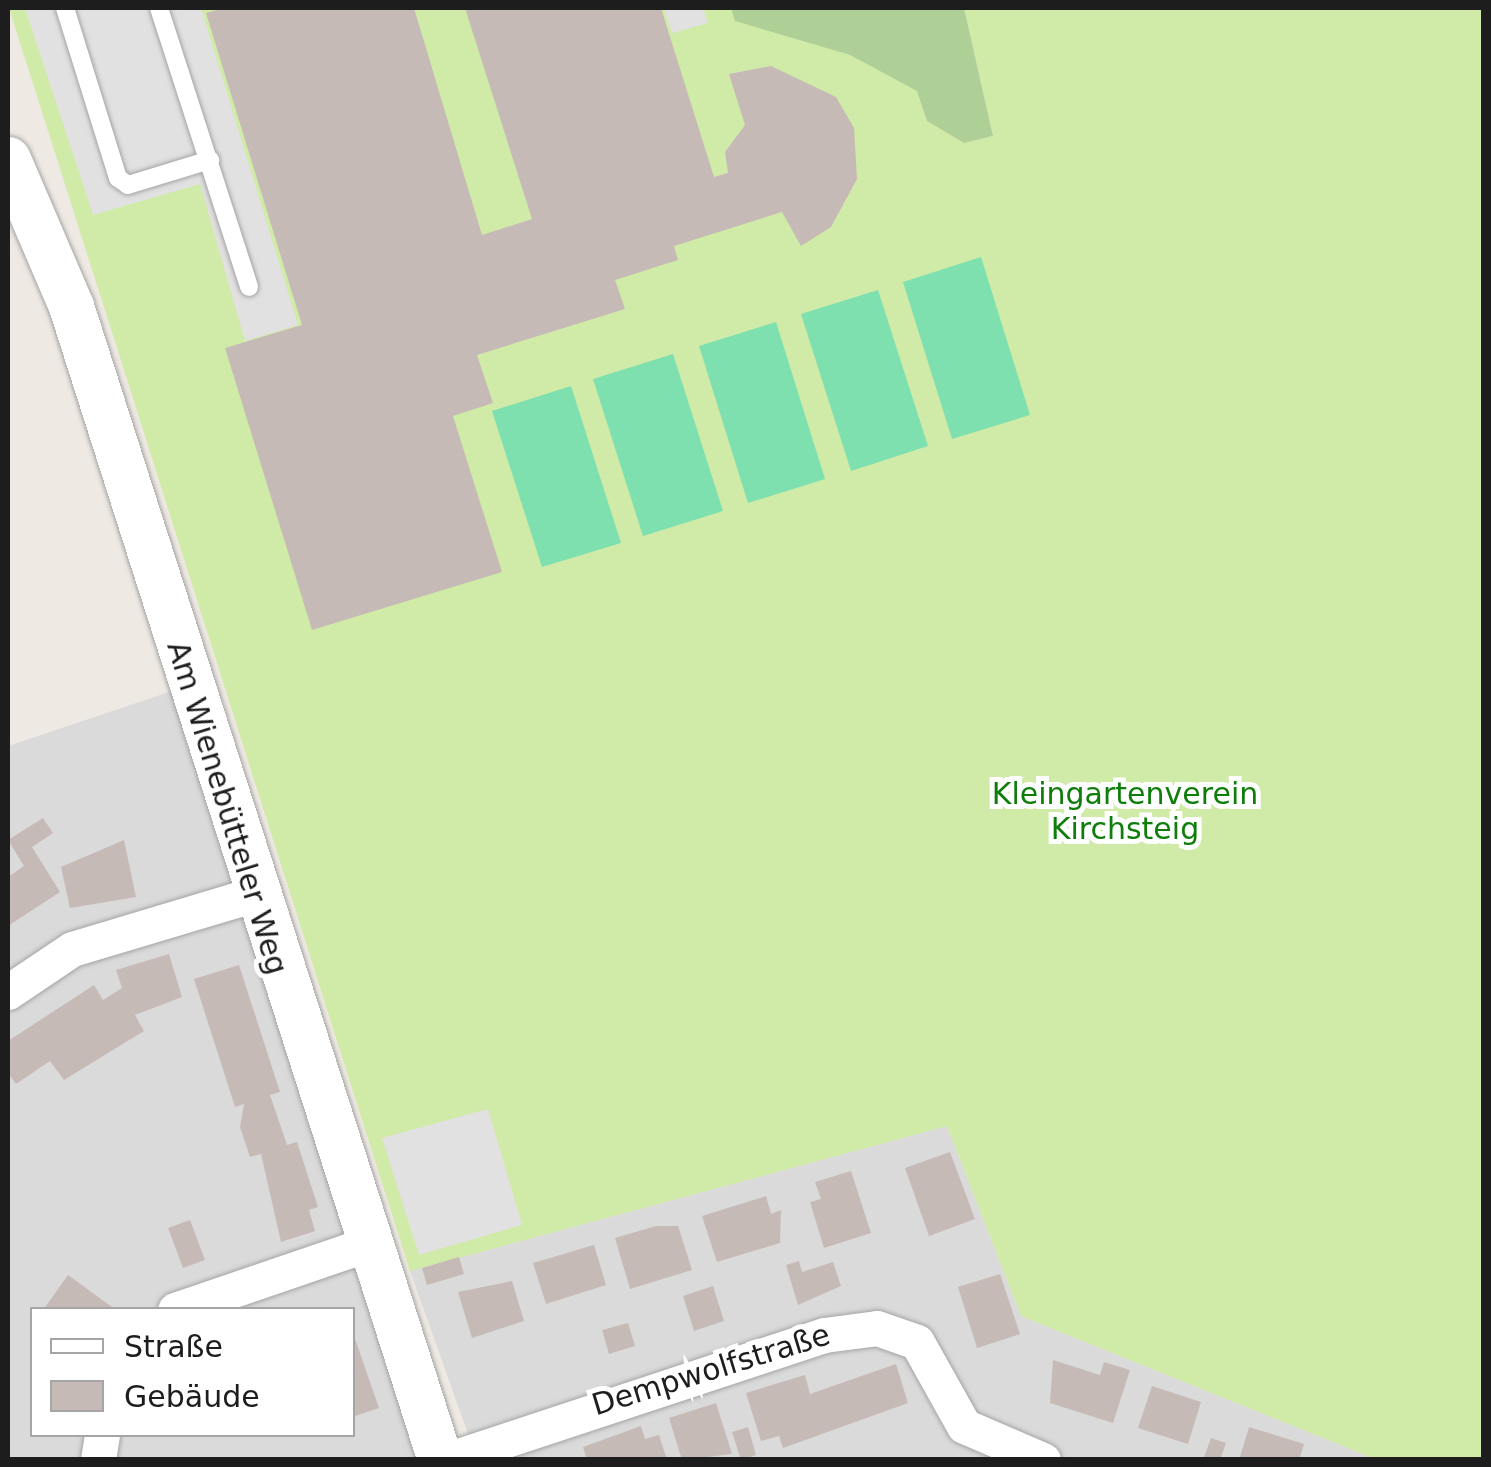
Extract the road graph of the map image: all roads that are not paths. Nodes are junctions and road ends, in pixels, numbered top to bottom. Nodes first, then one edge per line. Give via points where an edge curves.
1 (65, 8) edge
2 (159, 8) edge
3 (8, 159) edge
4 (210, 160) junction
5 (249, 287) dead end
6 (254, 894) junction
7 (8, 992) edge
8 (365, 1246) junction
9 (184, 1307) edge
10 (443, 1460) edge
11 (1043, 1460) edge

1 - 4 lane via 118,178 128,185
2 - 4 lane
3 - 6 street, Am Wienebütteler Weg via 71,306
4 - 5 lane
6 - 7 street via 72,950
6 - 8 street, Am Wienebütteler Weg
8 - 9 street
8 - 10 street, Am Wienebütteler Weg
10 - 11 street, Dempwolfstraße via 750,1358 877,1328 917,1342 964,1426

